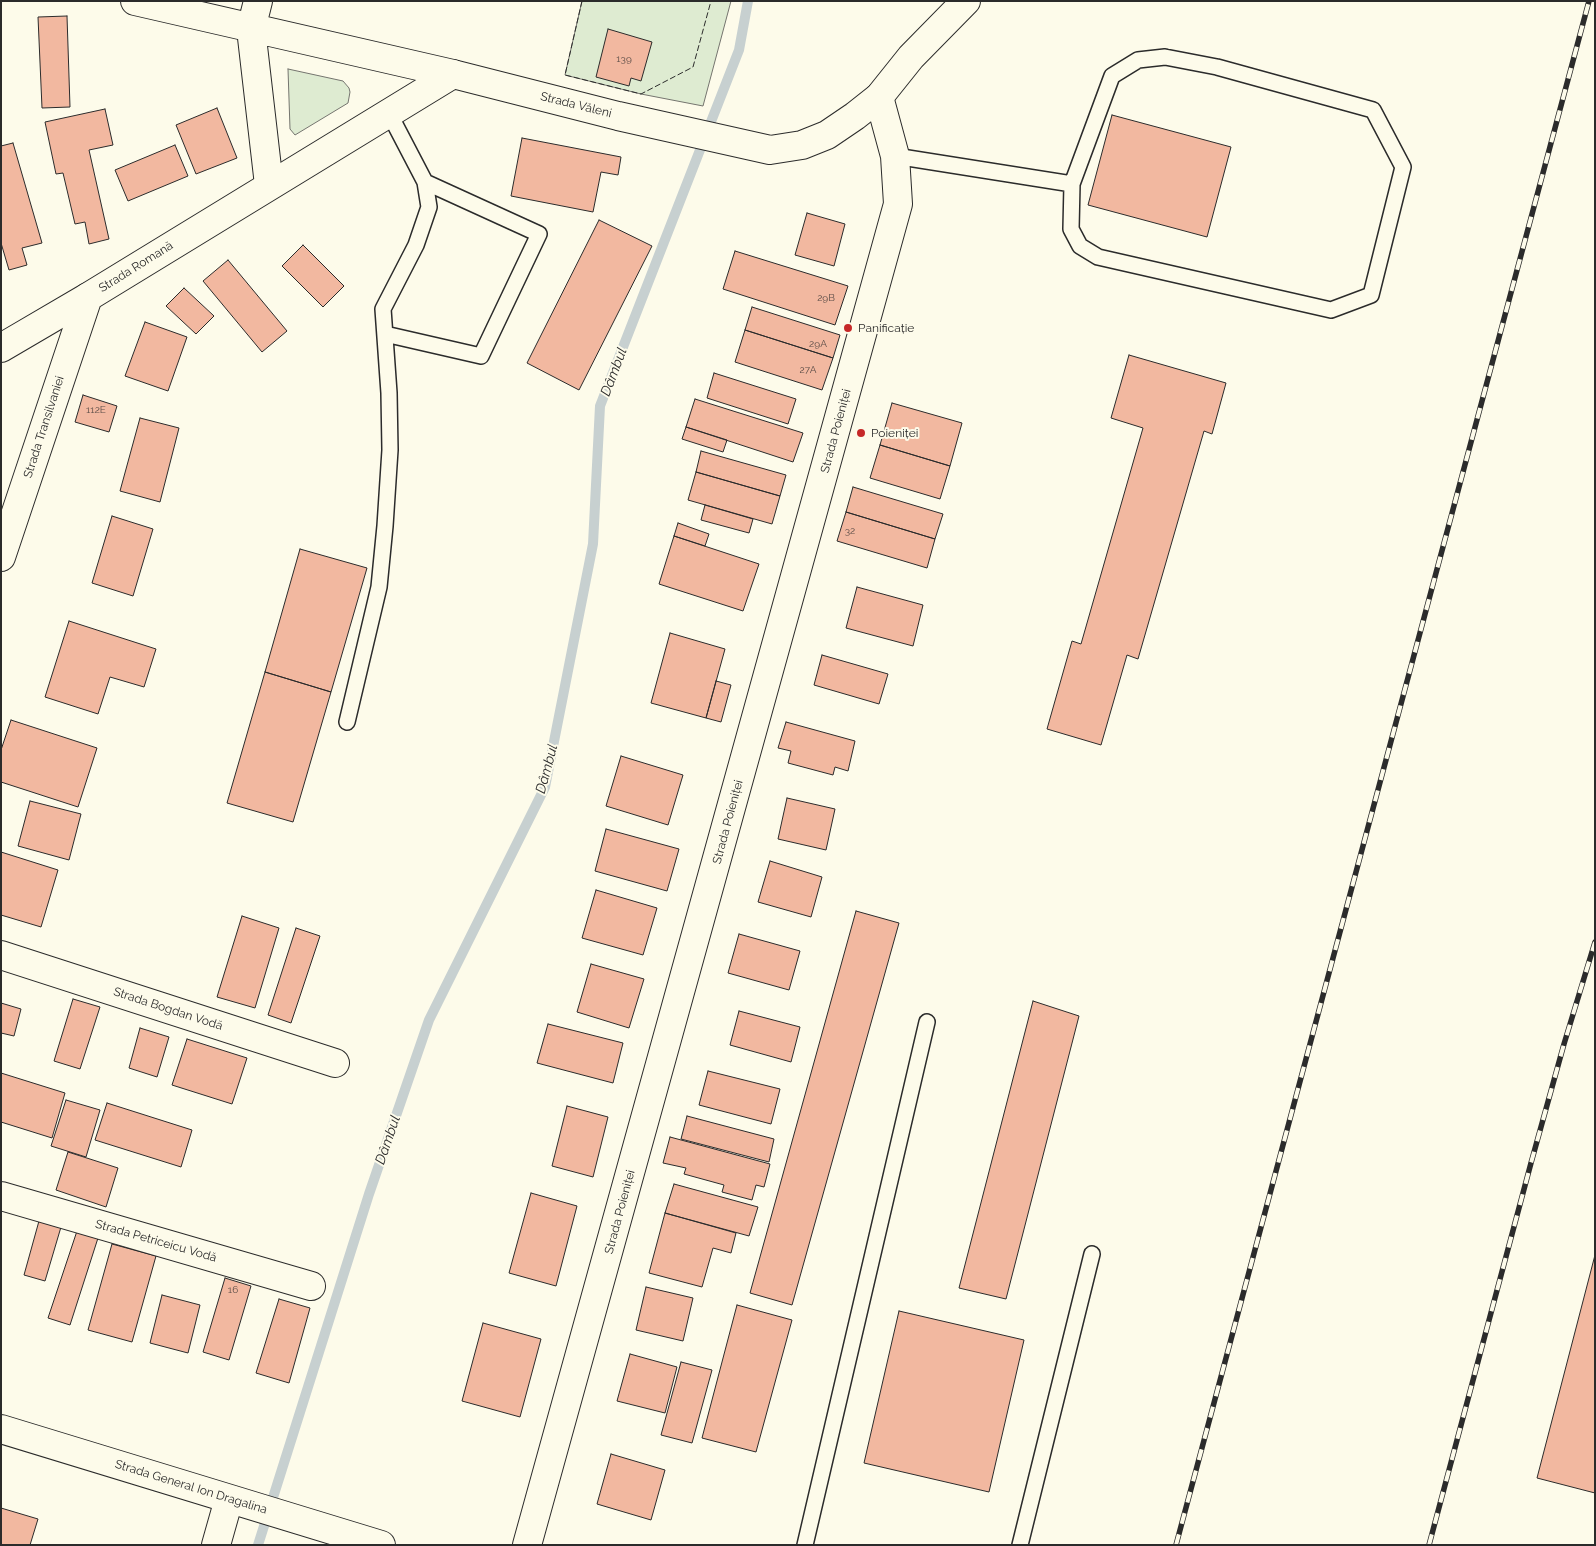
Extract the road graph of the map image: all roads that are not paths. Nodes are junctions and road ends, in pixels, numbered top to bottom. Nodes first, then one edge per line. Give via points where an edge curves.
1 (135, 1) edge
2 (258, 1) edge
3 (966, 1) edge
4 (251, 29) junction
5 (453, 74) junction
6 (879, 97) junction
7 (389, 113) junction
8 (895, 156) junction
9 (424, 182) junction
10 (1072, 184) junction
11 (269, 185) junction
12 (88, 297) junction
13 (385, 334) junction
14 (1, 348) edge
15 (1, 557) edge
16 (346, 722) dead end
17 (1, 955) edge
18 (927, 1022) dead end
19 (335, 1062) dead end
20 (1, 1196) edge
21 (1092, 1254) dead end
22 (311, 1286) dead end
23 (1, 1429) edge
24 (229, 1499) junction
25 (216, 1545) edge
26 (381, 1545) edge
27 (528, 1545) edge
28 (805, 1545) edge
29 (1020, 1545) edge

1 - 4 street, Strada Văleni
2 - 4 street
3 - 6 street, Strada Văleni via 911,57
4 - 5 street, Strada Văleni
4 - 11 street
5 - 6 street, Strada Văleni via 770,150 802,145 827,136
5 - 7 street, Strada Romană
6 - 8 street, Strada Poieniței
7 - 9 lane
7 - 11 street, Strada Romană
8 - 10 lane
8 - 27 street, Strada Poieniței via 898,204
9 - 13 lane via 429,206 416,245 384,310
9 - 13 lane via 539,234 481,356
10 - 10 lane via 1071,228 1080,246 1098,257 1331,310 1371,295 1403,167 1373,110 1217,67 1165,57 1138,60 1112,76
11 - 12 street, Strada Romană
12 - 14 street, Strada Romană
12 - 15 street, Strada Transilvaniei
13 - 16 lane via 390,450 380,578
17 - 19 street, Strada Bogdan Vodă
18 - 28 lane
20 - 22 street, Strada Petriceicu Vodă
21 - 29 lane
23 - 24 street, Strada General Ion Dragalina
24 - 25 street
24 - 26 street, Strada General Ion Dragalina

